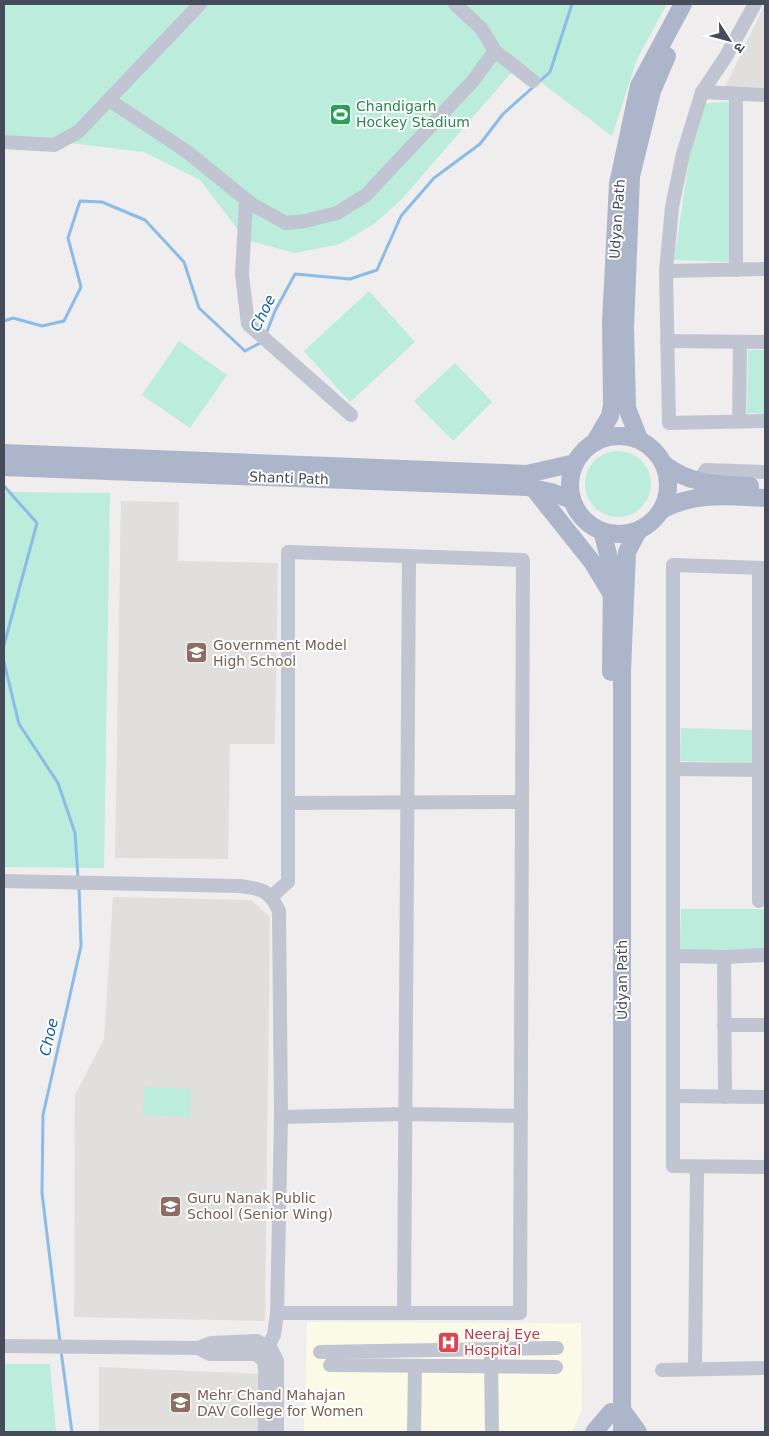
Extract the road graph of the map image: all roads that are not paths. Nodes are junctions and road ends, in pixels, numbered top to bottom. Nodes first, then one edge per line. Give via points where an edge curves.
1 (200, 4) edge
2 (455, 4) edge
3 (683, 4) edge
4 (691, 4) edge
5 (754, 4) edge
6 (495, 51) junction
7 (533, 81) dead end
8 (702, 92) junction
9 (736, 94) junction
10 (765, 95) edge
11 (109, 100) junction
12 (4, 142) edge
13 (246, 200) junction
14 (765, 269) edge
15 (666, 270) junction
16 (736, 270) junction
17 (668, 341) junction
18 (740, 342) junction
19 (765, 342) edge
20 (351, 415) dead end
21 (739, 421) junction
22 (765, 421) edge
23 (639, 440) junction
24 (594, 443) junction
25 (4, 453) edge
26 (44, 462) junction
27 (575, 463) junction
28 (665, 465) junction
29 (4, 467) edge
30 (765, 472) edge
31 (698, 482) junction
32 (765, 486) edge
33 (534, 489) junction
34 (765, 498) edge
35 (572, 500) junction
36 (662, 510) junction
37 (602, 531) junction
38 (638, 531) junction
39 (409, 557) junction
40 (762, 568) edge
41 (612, 593) junction
42 (673, 770) junction
43 (762, 770) edge
44 (408, 802) junction
45 (522, 802) junction
46 (288, 803) junction
47 (4, 881) edge
48 (272, 896) junction
49 (759, 901) dead end
50 (765, 955) edge
51 (673, 956) junction
52 (724, 957) junction
53 (724, 1025) junction
54 (765, 1025) edge
55 (673, 1096) junction
56 (725, 1097) junction
57 (765, 1097) edge
58 (406, 1114) junction
59 (521, 1116) junction
60 (281, 1117) junction
61 (697, 1167) junction
62 (765, 1167) edge
63 (404, 1312) junction
64 (277, 1313) junction
65 (4, 1346) edge
66 (557, 1348) dead end
67 (490, 1350) junction
68 (265, 1352) junction
69 (320, 1352) dead end
70 (330, 1365) dead end
71 (416, 1366) junction
72 (492, 1367) junction
73 (556, 1367) dead end
74 (765, 1368) edge
75 (694, 1369) junction
76 (662, 1370) dead end
77 (616, 1411) junction
78 (265, 1432) edge
79 (277, 1432) edge
80 (414, 1432) edge
81 (492, 1432) edge
82 (594, 1432) edge
83 (611, 1432) edge
84 (622, 1432) edge
85 (638, 1432) edge

1 - 11 street
2 - 6 street via 481,28
3 - 24 main road, Udyan Path via 639,86 618,184 610,322 612,405 610,416
4 - 23 main road, Udyan Path via 652,91 631,176 625,328 627,408
5 - 8 street via 725,58
6 - 7 street
6 - 13 street via 472,82 359,200 337,212 286,223
8 - 9 street
8 - 15 street via 683,154 672,206
9 - 10 street
9 - 16 street
11 - 12 street via 78,132 54,145
11 - 13 street via 186,151
13 - 20 street via 242,275 248,324
14 - 16 street
15 - 16 street
15 - 17 street
17 - 18 street
17 - 21 street via 669,423
18 - 19 street
18 - 21 street
21 - 22 street
23 - 24 main road via 629,436 607,437
23 - 28 main road
24 - 27 main road
25 - 26 main road
26 - 27 main road, Shanti Path via 527,474
26 - 29 main road, Shanti Path
26 - 33 main road, Shanti Path
27 - 35 main road via 570,480
28 - 31 main road via 680,476
28 - 36 main road via 668,491
30 - 31 street via 706,470
31 - 32 main road
33 - 35 main road, Shanti Path
33 - 41 main road via 593,563
34 - 36 main road via 697,497
35 - 37 main road via 582,518
36 - 38 main road
37 - 38 main road via 613,534
37 - 41 main road, Udyan Path via 612,569
38 - 77 main road, Udyan Path via 628,552 622,671
39 - 44 street
39 - 45 street via 524,560
39 - 46 street via 288,552
40 - 42 street via 673,565
40 - 43 street
41 - 77 main road, Udyan Path
42 - 43 street
42 - 51 street
43 - 49 street
44 - 45 street
44 - 46 street
44 - 58 street
45 - 59 street
46 - 48 street via 288,882
47 - 48 street via 238,886 260,889
48 - 60 street via 279,911
50 - 52 street
51 - 52 street
51 - 55 street
52 - 53 street
53 - 54 street
53 - 56 street
55 - 56 street
55 - 61 street via 673,1166
56 - 57 street
58 - 59 street
58 - 60 street
58 - 63 street
59 - 63 street via 520,1313
60 - 64 street
61 - 62 street
61 - 75 street
63 - 64 street
64 - 68 street via 274,1335
65 - 68 street via 198,1348 211,1342 257,1341
66 - 67 street
67 - 69 street
67 - 72 street
68 - 78 street
68 - 79 street via 277,1361
70 - 71 street
71 - 72 street
71 - 80 street
72 - 73 street
72 - 81 street
74 - 75 street
75 - 76 street
77 - 82 main road
77 - 83 main road, Udyan Path
77 - 84 main road, Udyan Path
77 - 85 main road

